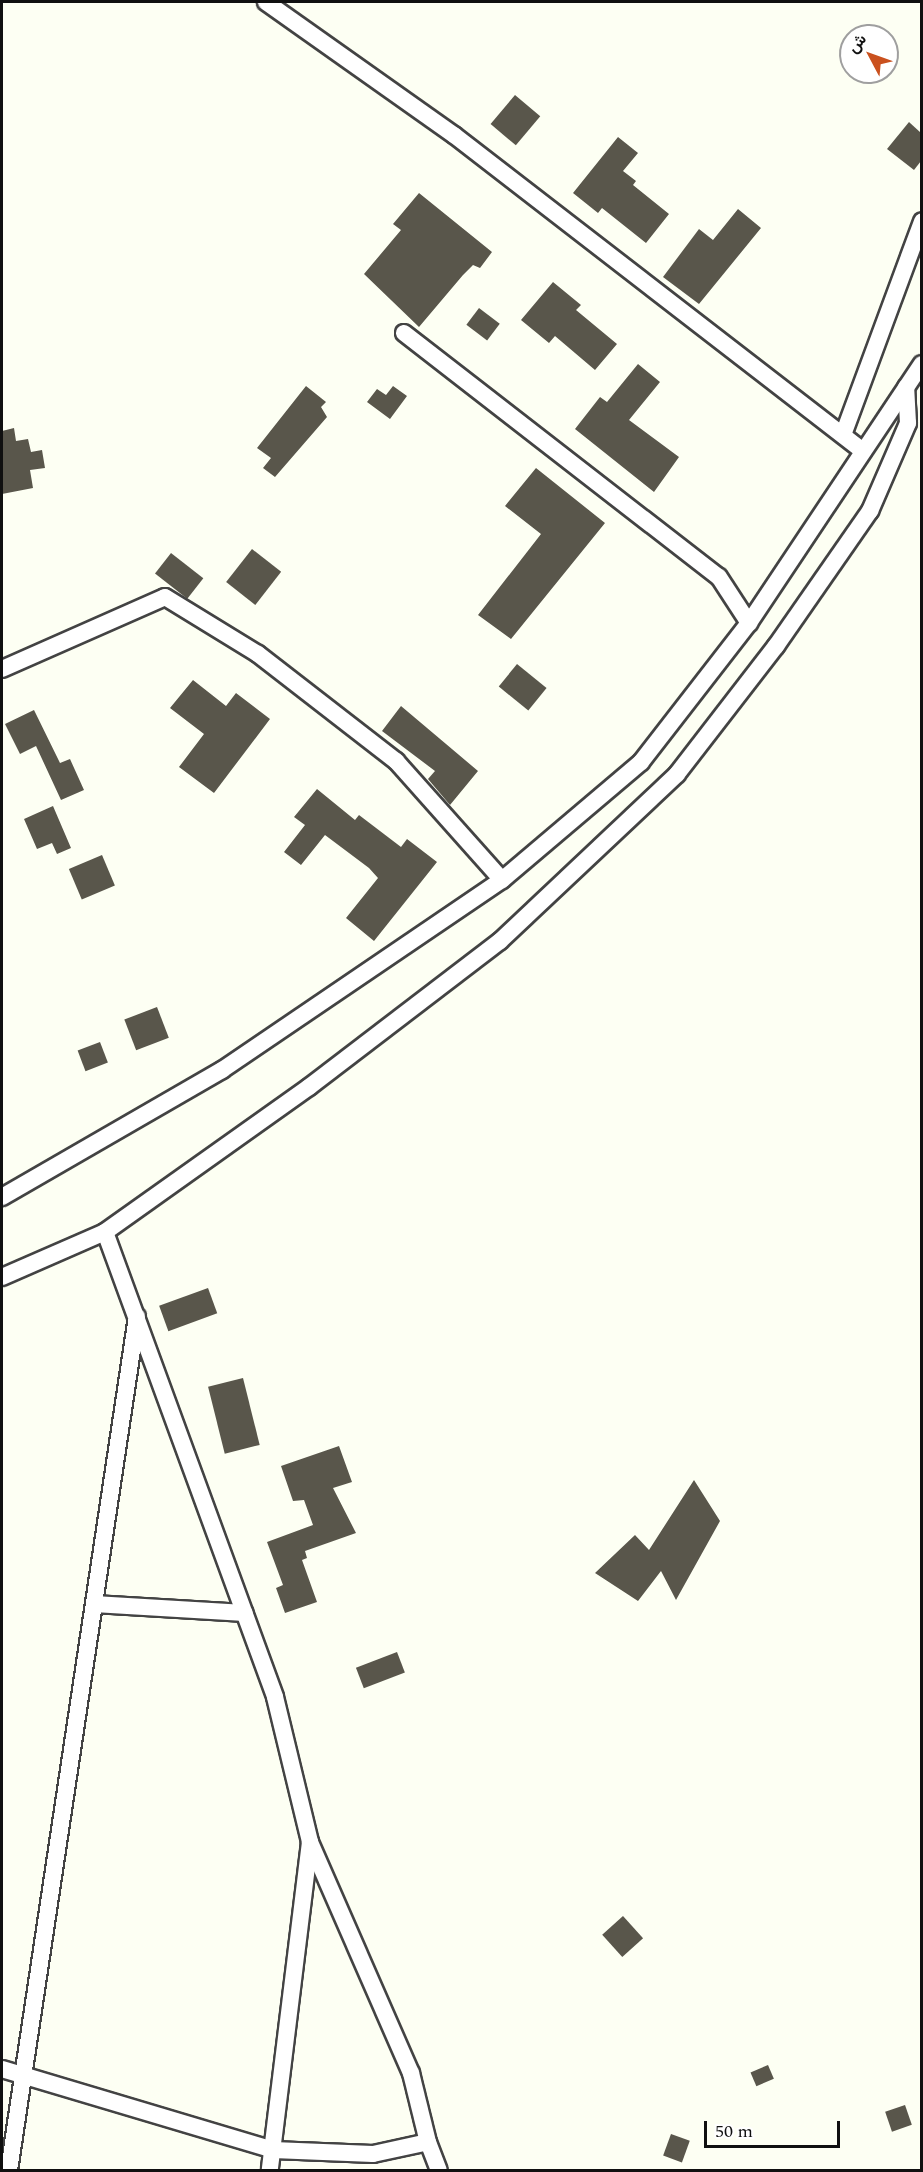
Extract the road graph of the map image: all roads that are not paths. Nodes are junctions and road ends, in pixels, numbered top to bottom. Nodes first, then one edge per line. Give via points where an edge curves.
1 (266, 2) edge
2 (921, 221) edge
3 (404, 333) dead end
4 (921, 364) edge
5 (906, 387) junction
6 (843, 435) junction
7 (864, 451) junction
8 (749, 623) junction
9 (2, 669) edge
10 (502, 880) junction
11 (2, 1197) edge
12 (105, 1232) junction
13 (2, 1277) edge
14 (137, 1316) junction
15 (94, 1604) junction
16 (245, 1613) junction
17 (310, 1842) junction
18 (2, 2069) edge
19 (24, 2079) junction
20 (428, 2142) junction
21 (273, 2150) junction
22 (9, 2170) edge
23 (270, 2170) edge
24 (439, 2170) edge

1 - 6 street via 454,135
2 - 6 street
3 - 8 street via 719,577
4 - 5 street
5 - 7 street
5 - 12 street via 908,423 870,511 776,646 677,774 500,941 309,1087
6 - 7 street
7 - 8 street
8 - 10 street via 641,762
9 - 10 street via 165,597 258,654 396,761
10 - 11 street via 222,1070
12 - 13 street
12 - 14 street
14 - 15 street
14 - 16 street
15 - 16 street
15 - 19 street
16 - 17 street via 275,1697
17 - 20 street via 411,2073
17 - 21 street
18 - 19 street
19 - 21 street
19 - 22 street
20 - 21 street via 373,2154
20 - 24 street
21 - 23 street

